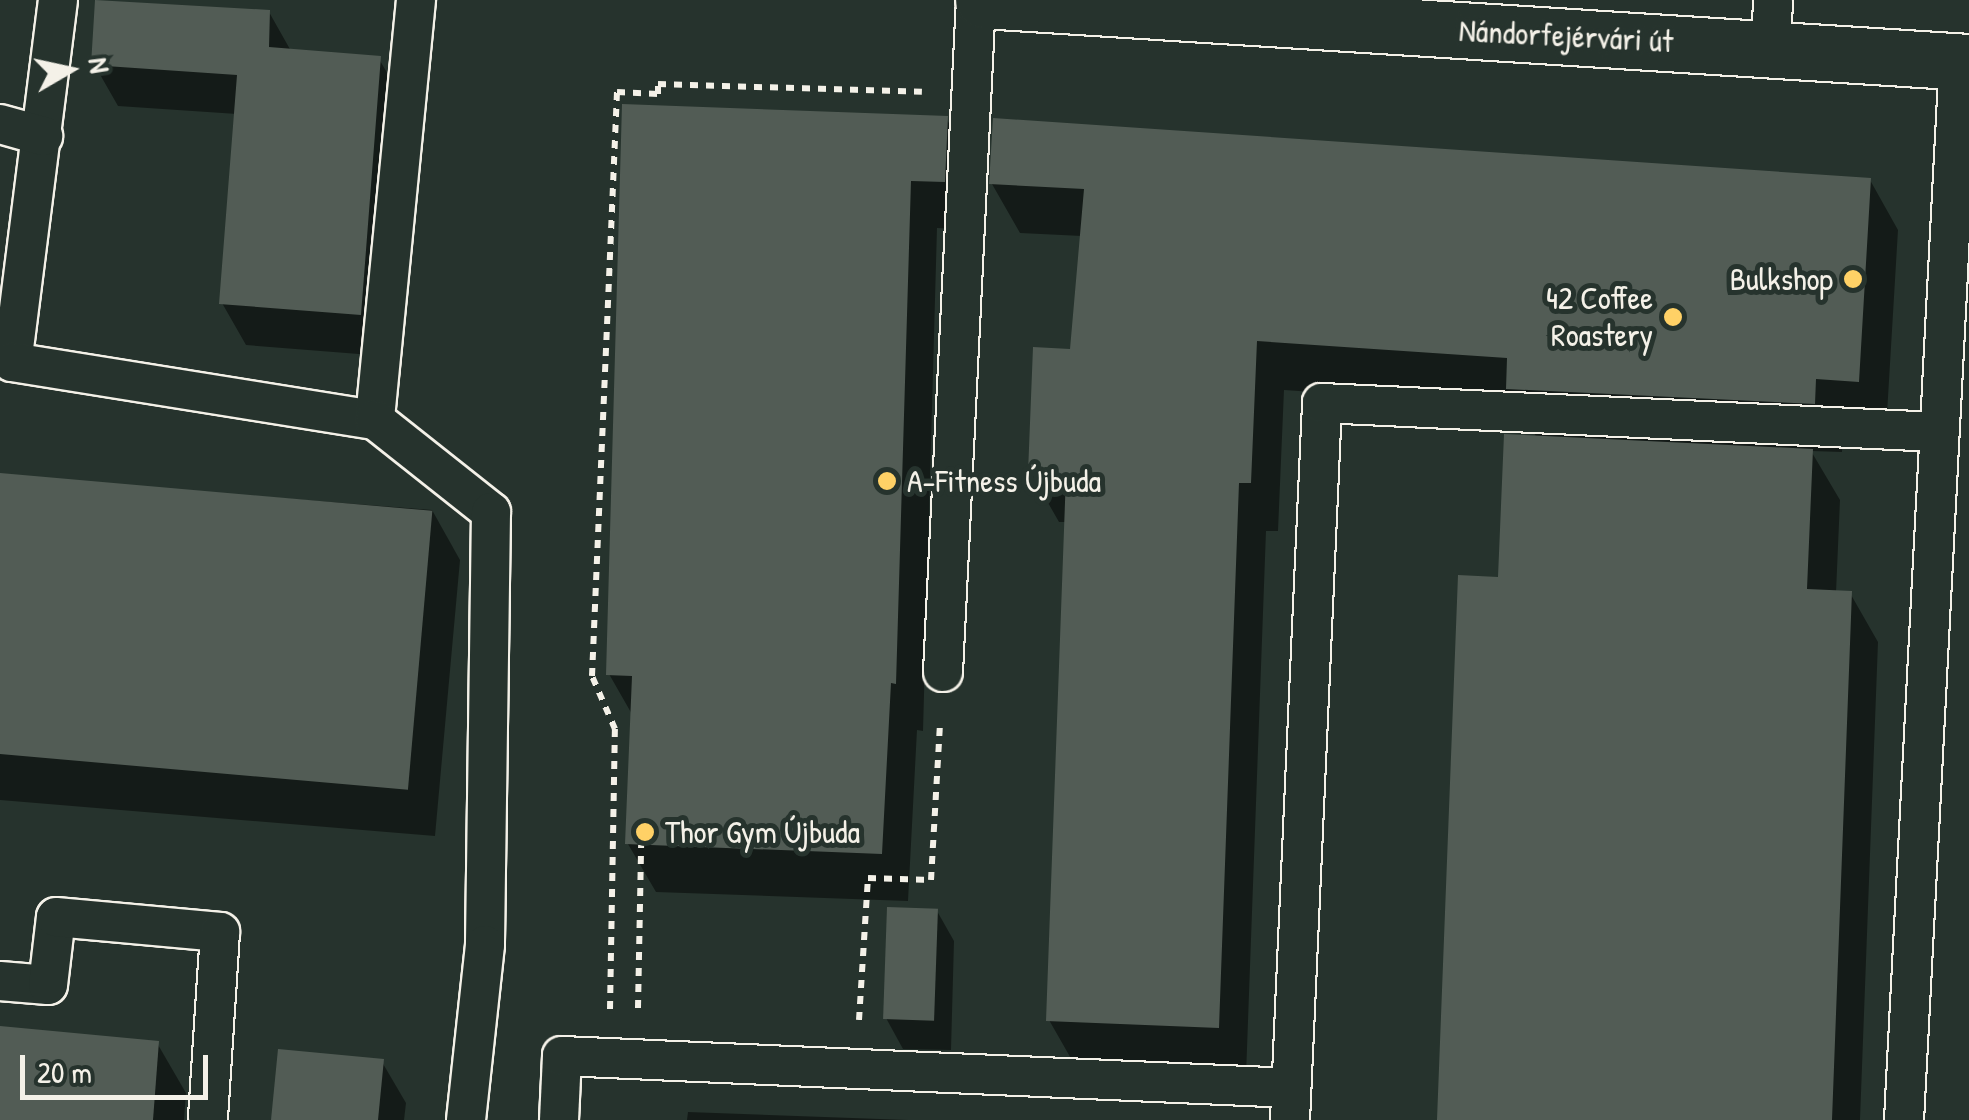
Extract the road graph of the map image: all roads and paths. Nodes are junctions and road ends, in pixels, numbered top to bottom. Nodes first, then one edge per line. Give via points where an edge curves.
1 (58, 0) edge
2 (416, 0) edge
3 (979, 0) edge
4 (1086, 4) edge
5 (1141, 6) edge
6 (1772, 24) edge
7 (1964, 62) edge
8 (968, 94) junction
9 (0, 124) edge
10 (43, 136) junction
11 (6, 362) edge
12 (374, 420) junction
13 (1938, 432) junction
14 (943, 672) joint
15 (642, 845) dead end
16 (0, 981) edge
17 (623, 1058) junction
18 (856, 1067) junction
19 (1290, 1104) edge
20 (208, 1120) edge
21 (466, 1120) edge
22 (560, 1120) edge
23 (1904, 1120) edge

1 - 10 lane
2 - 12 lane
3 - 4 street, Nándorfejérvári út
3 - 8 lane
4 - 5 street, Nándorfejérvári út
5 - 6 street, Nándorfejérvári út
6 - 7 street, Nándorfejérvári út
7 - 13 lane
8 - 14 lane
8 - 17 path via 658,84 658,94 617,92 592,676 614,729
9 - 10 lane
10 - 11 lane
11 - 12 lane
12 - 21 lane via 491,512 486,945
13 - 19 lane via 1322,403
13 - 23 lane
14 - 18 path via 932,880 868,878
15 - 17 path
16 - 20 lane via 48,985 56,918 220,932
17 - 18 lane
17 - 22 lane via 562,1056
18 - 19 lane

